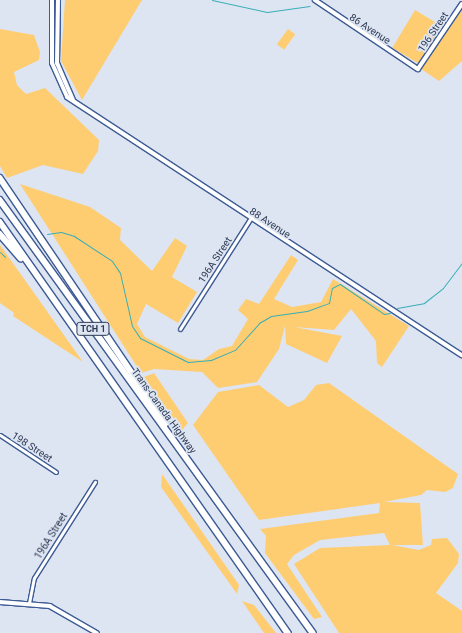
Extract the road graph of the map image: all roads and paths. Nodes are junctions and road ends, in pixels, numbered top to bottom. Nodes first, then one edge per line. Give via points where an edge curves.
1 (52, 0) edge
2 (58, 0) edge
3 (315, 0) edge
4 (462, 4) edge
5 (418, 69) joint
6 (73, 100) junction
7 (0, 178) edge
8 (0, 200) edge
9 (250, 219) junction
10 (0, 222) edge
11 (0, 234) edge
12 (56, 304) junction
13 (180, 329) dead end
14 (462, 355) edge
15 (0, 435) edge
16 (187, 458) junction
17 (56, 472) dead end
18 (95, 482) dead end
19 (0, 602) edge
20 (30, 603) junction
21 (98, 633) edge
22 (288, 633) edge
23 (314, 633) edge

1 - 6 main road via 54,73
2 - 6 main road via 57,63
3 - 5 street, 86 Avenue
4 - 5 street, 196 Street
6 - 9 main road, 88 Avenue
7 - 16 highway
8 - 16 highway, Trans-Canada Highway / TCH 1
9 - 13 street, 196A Street
9 - 14 main road, 88 Avenue
10 - 12 highway, TCH 1
11 - 12 highway
12 - 22 highway, TCH 1
15 - 17 street, 198 Street
16 - 23 highway, Trans-Canada Highway / TCH 1
18 - 20 street, 196A Street via 34,578
19 - 20 street
20 - 21 street via 62,611

